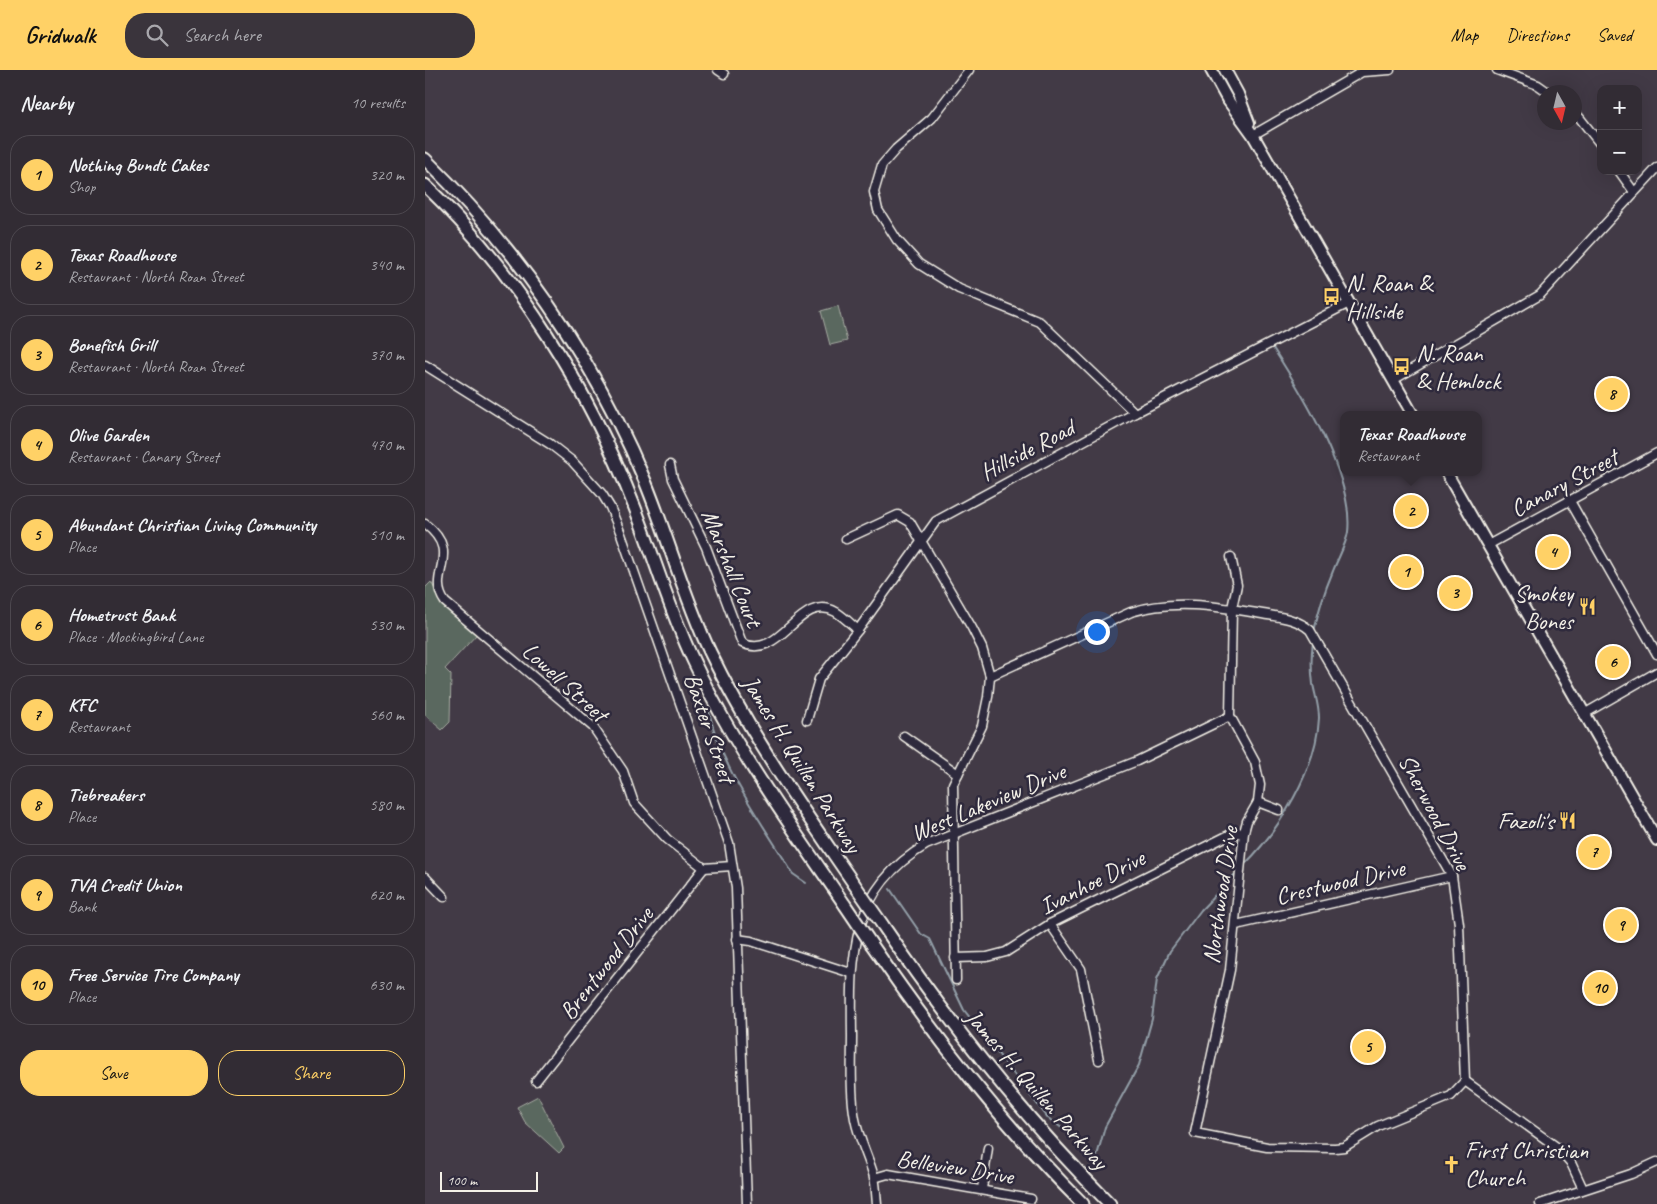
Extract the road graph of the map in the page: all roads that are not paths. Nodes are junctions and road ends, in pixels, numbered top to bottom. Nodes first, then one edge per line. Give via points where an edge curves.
1 (969, 70) edge
2 (1211, 70) edge
3 (1225, 70) edge
4 (1390, 70) edge
5 (1497, 70) edge
6 (1537, 85) edge
7 (1582, 121) edge
8 (1253, 135) junction
9 (1597, 140) edge
10 (425, 159) edge
11 (1657, 168) edge
12 (1622, 175) edge
13 (425, 185) edge
14 (1634, 192) junction
15 (1349, 303) junction
16 (425, 365) edge
17 (1393, 380) junction
18 (1411, 411) edge
19 (1135, 413) junction
20 (1657, 454) edge
21 (671, 465) dead end
22 (1448, 476) edge
23 (1570, 501) junction
24 (425, 524) edge
25 (846, 539) dead end
26 (921, 542) junction
27 (1488, 545) junction
28 (1231, 557) dead end
29 (1233, 608) junction
30 (858, 630) junction
31 (1657, 654) edge
32 (1657, 672) edge
33 (989, 676) junction
34 (1645, 680) junction
35 (1657, 680) edge
36 (1585, 714) junction
37 (1230, 716) junction
38 (807, 720) dead end
39 (904, 736) dead end
40 (958, 774) junction
41 (1258, 802) junction
42 (1279, 810) dead end
43 (1244, 832) junction
44 (955, 833) junction
45 (1655, 834) edge
46 (733, 866) junction
47 (704, 868) junction
48 (1452, 876) junction
49 (425, 878) edge
50 (444, 897) dead end
51 (1049, 924) junction
52 (1236, 925) junction
53 (737, 940) junction
54 (955, 958) junction
55 (851, 973) junction
56 (956, 980) dead end
57 (1099, 1060) dead end
58 (536, 1081) dead end
59 (1465, 1081) junction
60 (988, 1148) dead end
61 (1657, 1162) edge
62 (874, 1178) junction
63 (982, 1189) junction
64 (1583, 1190) junction
65 (1031, 1199) dead end
66 (747, 1204) edge
67 (877, 1204) edge
68 (1083, 1204) edge
69 (1110, 1204) edge
70 (1540, 1204) edge

1 - 19 street via 932,118 882,165 874,192 879,210 897,240 931,273 959,290 1040,322
2 - 8 main road
3 - 8 main road
4 - 8 street via 1362,72
5 - 6 street
7 - 9 street
8 - 15 main road
10 - 69 highway, James H. Quillen Parkway, bridge via 471,205 521,265 589,369 639,466 692,608 731,695 782,779 946,1016 1047,1138
11 - 14 street
12 - 14 street
13 - 68 highway, James H. Quillen Parkway, bridge via 485,251 519,295 577,385 618,466 679,628 745,757 927,1023 1035,1154
14 - 17 street via 1541,295
15 - 17 main road
15 - 19 street, Hillside Road
16 - 46 street, Baxter Street via 572,461 610,507 723,823
17 - 18 main road
19 - 26 street, Hillside Road via 936,521
20 - 23 street, Canary Street
21 - 30 street, Marshall Court via 673,479 706,547 742,643 755,646 771,642 799,618 815,610 835,611
22 - 27 main road
23 - 27 street, Canary Street
23 - 31 street
24 - 47 street, Lowell Street via 442,544 445,554 438,586 445,602 593,728 623,771 634,803 667,839
25 - 26 street via 898,515 910,522
26 - 30 street, Hillside Road
26 - 33 street via 972,628 982,648
27 - 36 main road
28 - 29 street via 1237,585
29 - 33 street, Sherwood Drive via 1187,604 1147,607
29 - 37 street
29 - 48 street, Sherwood Drive via 1291,619 1310,630
30 - 38 street, Hillside Road via 819,679
32 - 34 street
33 - 40 street via 982,726
34 - 35 street
34 - 36 street
36 - 45 main road
37 - 41 street, Northwood Drive via 1259,775
37 - 44 street, West Lakeview Drive via 1137,762
39 - 40 street
40 - 44 street via 953,784
41 - 42 street
41 - 43 street, Northwood Drive
43 - 51 street, Ivanhoe Drive via 1229,835
43 - 52 street, Northwood Drive
44 - 54 street
44 - 55 street, West Lakeview Drive via 915,852 877,890 863,915
46 - 47 street
46 - 53 street, Baxter Street
47 - 58 street, Brentwood Drive
48 - 52 street, Crestwood Drive
48 - 59 street, Sherwood Drive via 1459,924
49 - 50 street
51 - 54 street, Ivanhoe Drive via 997,955
51 - 57 street via 1081,969
52 - 59 street, Northwood Drive via 1230,970 1195,1132 1267,1147 1344,1147 1378,1126 1451,1096
53 - 55 street via 751,941
53 - 66 street, Baxter Street
54 - 56 street
55 - 62 street, West Lakeview Drive via 853,1107 859,1138
59 - 64 street via 1558,1148 1571,1163
60 - 63 street
61 - 64 street
62 - 63 street, Belleview Drive via 888,1174
62 - 67 street, West Lakeview Drive
63 - 65 street, Belleview Drive
64 - 70 street

